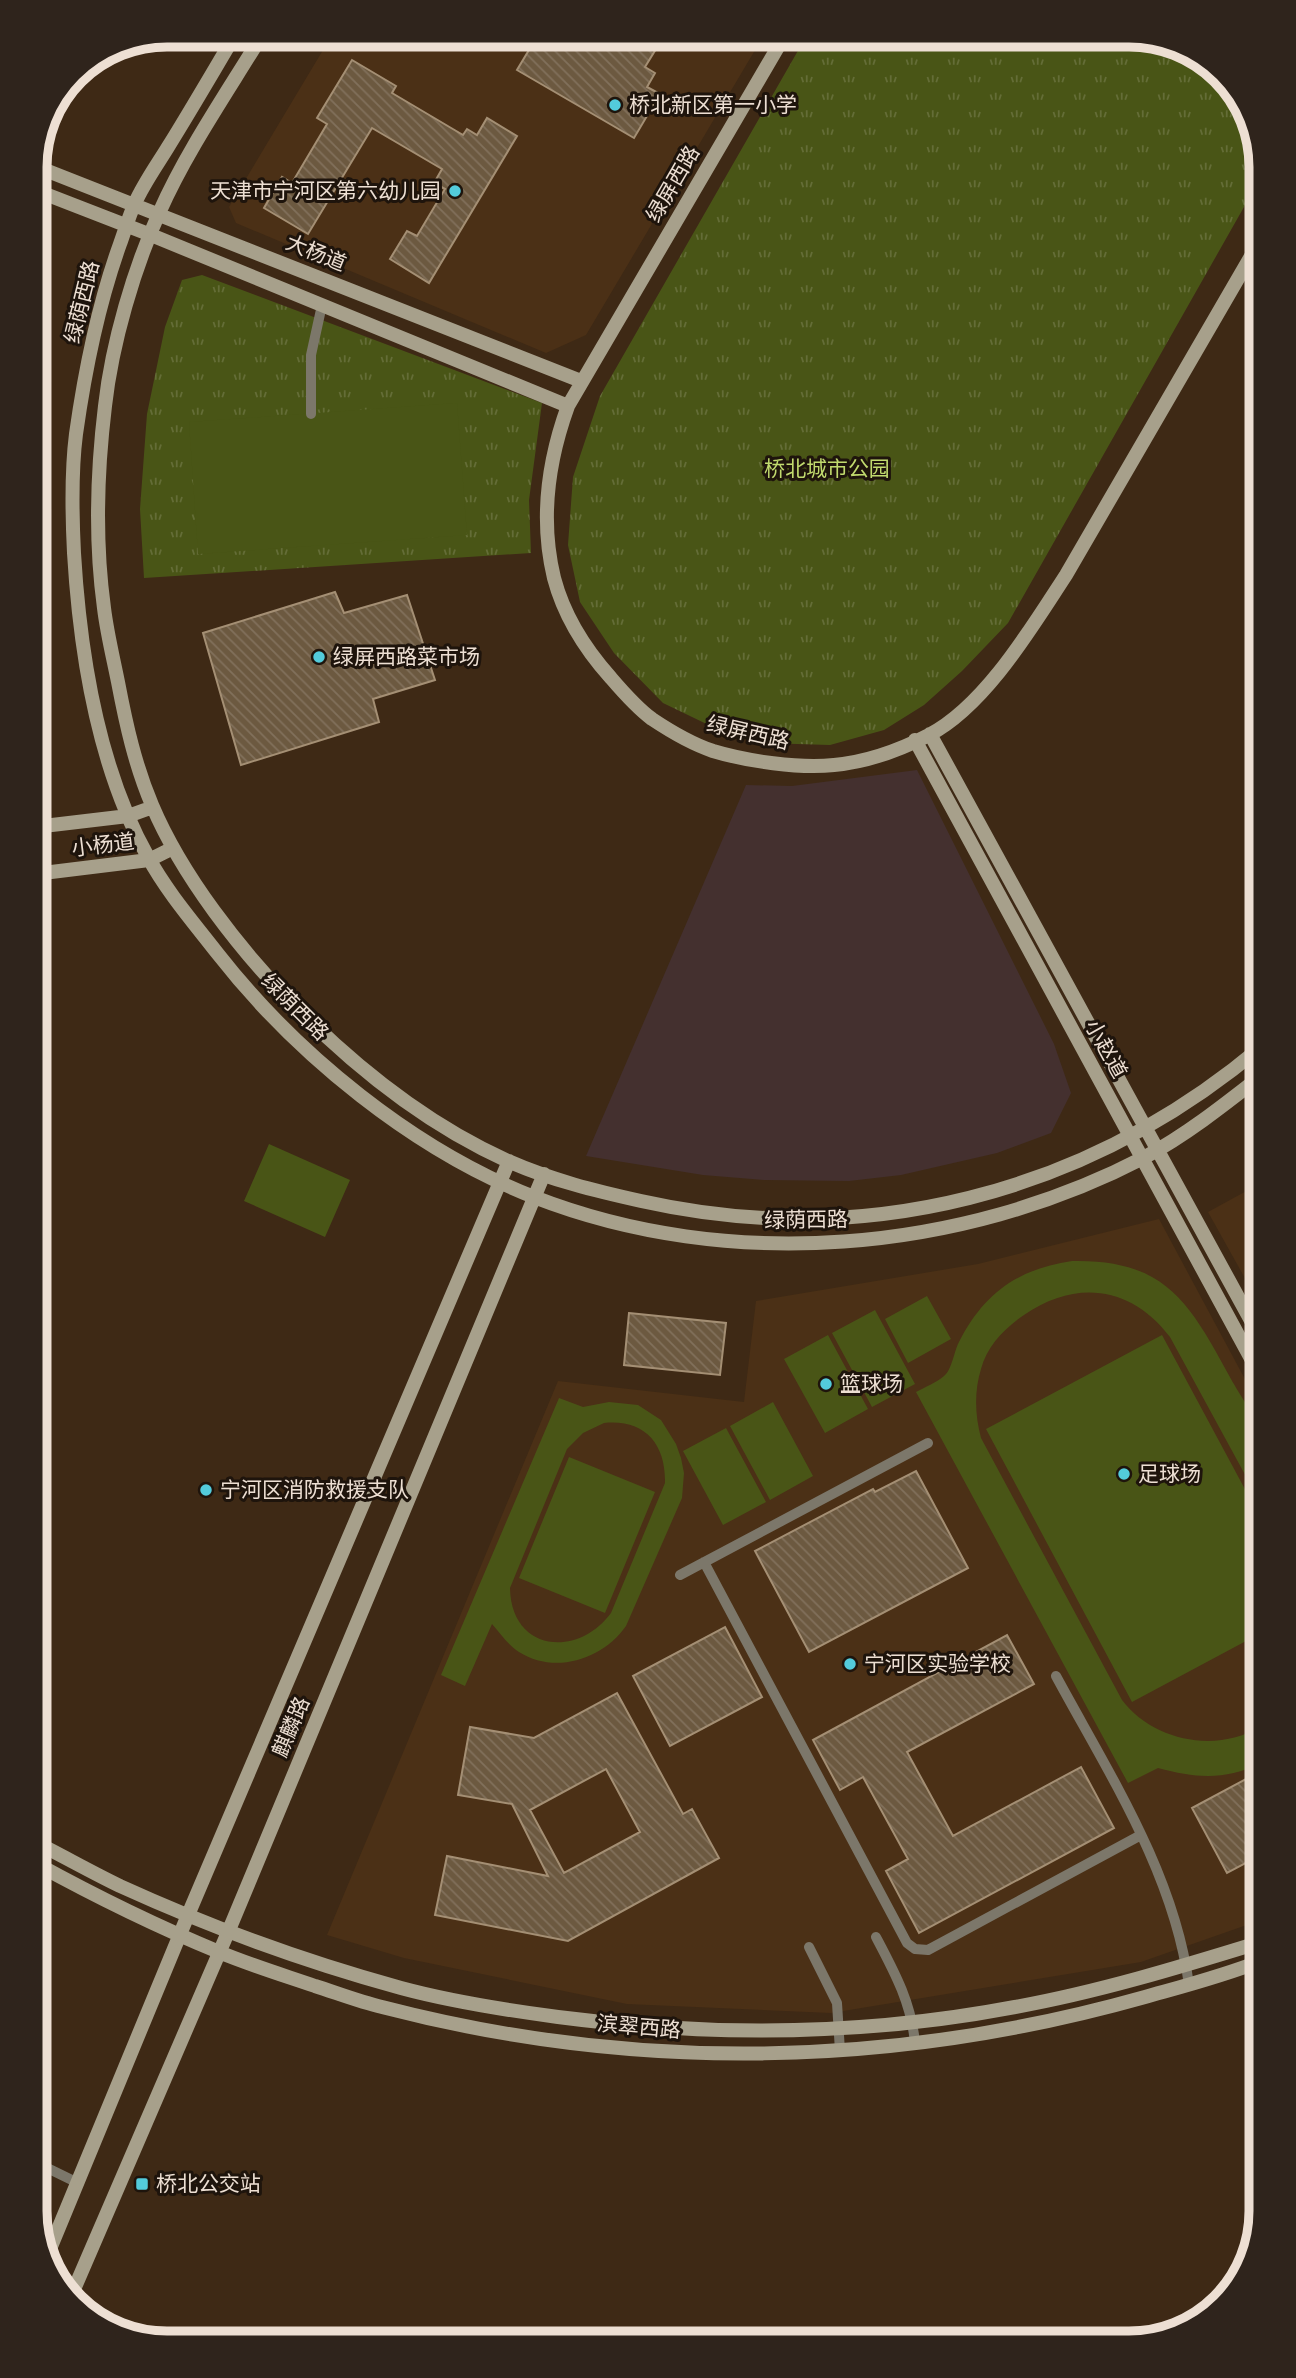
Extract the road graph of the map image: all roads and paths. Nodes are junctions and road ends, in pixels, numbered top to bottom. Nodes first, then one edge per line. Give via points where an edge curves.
1 (228, 47) edge
2 (255, 47) edge
3 (778, 48) edge
4 (48, 171) edge
5 (48, 195) edge
6 (134, 204) junction
7 (158, 214) junction
8 (126, 226) junction
9 (151, 235) junction
10 (1249, 260) edge
11 (322, 305) junction
12 (581, 381) junction
13 (568, 406) junction
14 (311, 414) dead end
15 (930, 734) junction
16 (915, 740) junction
17 (153, 807) junction
18 (128, 816) junction
19 (48, 826) edge
20 (173, 848) junction
21 (149, 860) junction
22 (48, 872) edge
23 (1249, 1056) edge
24 (1249, 1085) edge
25 (1145, 1127) junction
26 (1130, 1136) junction
27 (1157, 1150) junction
28 (1142, 1158) junction
29 (509, 1161) junction
30 (544, 1174) junction
31 (500, 1181) junction
32 (536, 1198) junction
33 (1249, 1317) edge
34 (1249, 1355) edge
35 (928, 1443) dead end
36 (704, 1562) junction
37 (680, 1575) dead end
38 (1056, 1676) dead end
39 (1141, 1835) junction
40 (47, 1848) edge
41 (47, 1870) edge
42 (188, 1914) junction
43 (229, 1930) junction
44 (180, 1935) junction
45 (876, 1937) dead end
46 (1249, 1946) edge
47 (809, 1947) dead end
48 (219, 1953) junction
49 (1186, 1965) junction
50 (1249, 1965) edge
51 (1189, 1985) junction
52 (913, 2023) junction
53 (838, 2030) junction
54 (915, 2044) junction
55 (840, 2051) junction
56 (47, 2168) edge
57 (78, 2183) junction
58 (52, 2243) edge
59 (75, 2287) edge

1 - 6 main road, 绿荫西路
2 - 7 main road, 绿荫西路
3 - 12 main road, 绿屏西路
4 - 6 main road, 大杨道
5 - 8 main road
6 - 7 main road, 大杨道
6 - 8 main road, 绿荫西路
7 - 9 main road, 绿荫西路
7 - 12 main road, 大杨道
8 - 9 main road
8 - 18 main road, 绿荫西路 via 96,325 75,436 72,505 76,598 87,671
9 - 11 main road
9 - 17 main road, 绿荫西路 via 124,313 105,403 97,509 103,607 124,716
10 - 15 main road, 绿屏西路 via 1032,628 962,711
11 - 13 main road
11 - 14 lane via 310,355
12 - 13 main road, 绿屏西路
13 - 16 main road, 绿屏西路 via 549,475 547,509 554,577 582,642 625,694 651,718 683,737 713,751 753,759 832,766 877,757
15 - 16 main road, 绿屏西路
15 - 25 main road, 小赵道
16 - 26 main road, 小赵道
17 - 18 main road, 小杨道
17 - 20 main road, 绿荫西路
18 - 19 main road, 小杨道
18 - 21 main road, 绿荫西路
20 - 21 main road, 小杨道
20 - 29 main road, 绿荫西路 via 252,959 318,1030 398,1095
21 - 22 main road, 小杨道
21 - 31 main road, 绿荫西路 via 231,970 302,1045 380,1110
23 - 25 main road, 绿荫西路
24 - 27 main road, 绿荫西路
25 - 26 main road, 绿荫西路
25 - 27 main road, 小赵道
26 - 28 main road, 小赵道
26 - 30 main road, 绿荫西路 via 1066,1167 1004,1189 928,1208 850,1219 711,1215 589,1189
27 - 28 main road, 绿荫西路
27 - 33 main road, 小赵道
28 - 32 main road, 绿荫西路 via 998,1216 858,1240 768,1242 687,1236
28 - 34 main road, 小赵道
29 - 30 main road, 绿荫西路
29 - 31 main road, 麒麟路
30 - 32 main road, 麒麟路
31 - 32 main road, 绿荫西路
31 - 42 main road, 麒麟路
32 - 43 main road, 麒麟路
35 - 36 lane
36 - 37 lane
36 - 39 lane via 850,1839 915,1949 928,1950
38 - 39 lane
39 - 49 lane via 1160,1876
40 - 42 main road, 滨翠西路
41 - 44 main road, 滨翠西路
42 - 43 main road, 滨翠西路
42 - 44 main road, 麒麟路
43 - 48 main road, 麒麟路
43 - 53 main road, 滨翠西路 via 313,1961 484,2007 668,2029
44 - 48 main road, 滨翠西路
44 - 57 main road, 麒麟路
45 - 52 lane
46 - 49 main road, 滨翠西路
47 - 53 lane via 837,2003
48 - 55 main road, 滨翠西路 via 381,2007 492,2031 624,2050 729,2055
48 - 59 main road, 麒麟路
49 - 51 lane
49 - 52 main road, 滨翠西路 via 1052,2000
50 - 51 main road, 滨翠西路
51 - 54 main road, 滨翠西路 via 1038,2024
52 - 53 main road, 滨翠西路
52 - 54 lane
53 - 55 lane
54 - 55 main road, 滨翠西路
56 - 57 lane
57 - 58 main road, 麒麟路

